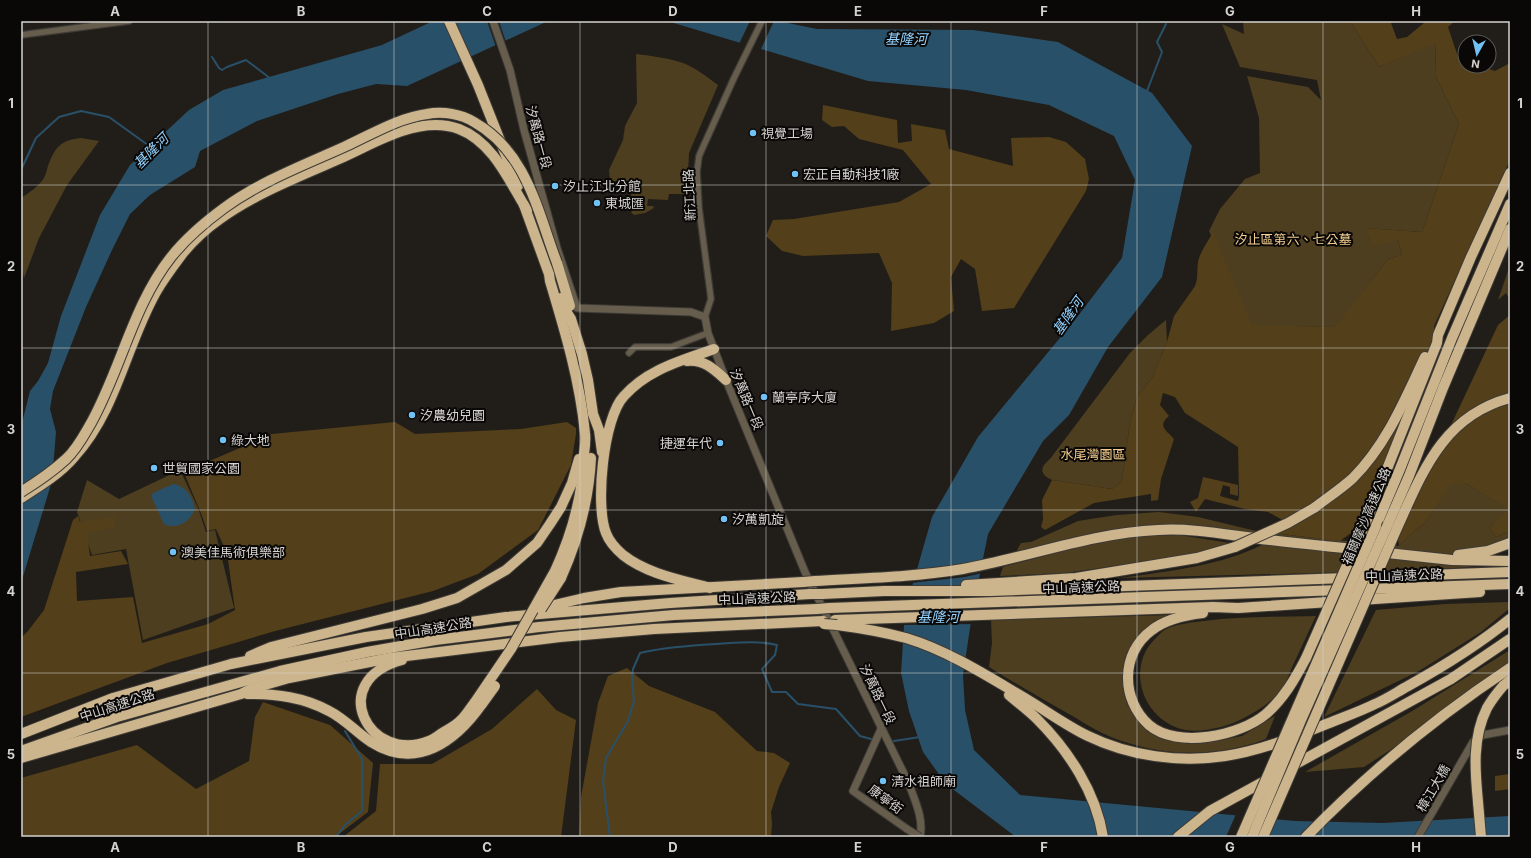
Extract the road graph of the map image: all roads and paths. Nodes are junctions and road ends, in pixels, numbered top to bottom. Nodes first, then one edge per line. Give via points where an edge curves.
1 (129, 21) edge
2 (449, 21) edge
3 (493, 21) edge
4 (762, 21) edge
5 (21, 35) edge
6 (1510, 173) edge
7 (1510, 204) edge
8 (526, 210) junction
9 (1510, 229) edge
10 (549, 274) junction
11 (705, 317) junction
12 (571, 319) junction
13 (708, 333) junction
14 (1438, 334) junction
15 (714, 349) junction
16 (629, 353) dead end
17 (675, 363) junction
18 (726, 380) junction
19 (1510, 398) edge
20 (593, 414) junction
21 (582, 417) junction
22 (603, 458) junction
23 (21, 492) edge
24 (21, 498) edge
25 (1392, 526) junction
26 (1510, 543) edge
27 (1410, 555) junction
28 (1510, 561) edge
29 (1510, 572) edge
30 (558, 574) junction
31 (1510, 584) edge
32 (992, 587) junction
33 (710, 588) junction
34 (1510, 588) edge
35 (1238, 608) junction
36 (506, 617) junction
37 (1507, 622) edge
38 (836, 623) junction
39 (1510, 639) edge
40 (429, 653) junction
41 (231, 664) junction
42 (1510, 668) edge
43 (986, 676) junction
44 (1506, 683) edge
45 (241, 694) junction
46 (479, 703) junction
47 (881, 729) junction
48 (1510, 730) edge
49 (21, 734) edge
50 (21, 751) edge
51 (21, 758) edge
52 (920, 837) edge
53 (1103, 837) edge
54 (1178, 837) edge
55 (1241, 837) edge
56 (1252, 837) edge
57 (1263, 837) edge
58 (1306, 837) edge
59 (1418, 837) edge
60 (1481, 837) edge

1 - 5 street
2 - 8 highway via 478,85
3 - 11 street, 汐萬路一段 via 508,65 555,240 577,308 691,312
4 - 11 street, 新江北路 via 699,156 699,208 711,299
6 - 14 highway
7 - 55 highway, 福爾摩沙高速公路, bridge via 1452,338 1376,526
8 - 10 highway
8 - 24 highway via 499,163 476,139 460,130 432,124 402,131 245,203 219,220 185,252 156,292 103,416 90,437 74,458 46,482
9 - 25 highway, 福爾摩沙高速公路 via 1409,476
10 - 12 highway via 555,279 564,308
10 - 21 highway via 571,354
11 - 13 street, 汐萬路一段
12 - 20 highway via 588,380
12 - 23 highway, bridge via 571,309 557,263 526,178 516,160 490,132 472,120 456,114 442,113 410,118 262,185 224,207 198,228 156,279 101,405 76,448 66,459
13 - 15 street, 汐萬路一段
13 - 16 street via 671,347 635,347
14 - 32 highway, bridge via 1389,432 1366,464 1314,508 1288,523 1236,547 1190,559 1076,578
14 - 35 highway, bridge via 1438,343 1366,522 1291,686 1264,715 1228,732 1203,738 1181,738 1164,734 1150,725 1132,701 1128,688 1129,664 1141,640 1151,630 1168,620
15 - 17 highway
15 - 18 street, 汐萬路一段
17 - 18 highway via 698,361 713,368
17 - 22 highway via 664,366 648,376 622,397 611,421
18 - 47 street, 汐萬路一段 via 805,572
19 - 25 highway via 1494,402 1472,413 1450,432 1428,463
20 - 22 highway via 599,430
20 - 30 highway via 590,476 582,522 571,557
21 - 30 highway via 585,434 580,501
21 - 41 highway via 579,458 564,501 537,543 506,570 456,598 271,647
22 - 33 highway via 601,510 606,533 613,545 623,555 660,574
25 - 56 highway, 福爾摩沙高速公路, bridge via 1301,720
25 - 57 highway, bridge
26 - 27 highway via 1488,551 1460,555
27 - 28 highway via 1452,560
27 - 33 highway, bridge via 1178,529 1127,532 1089,539 963,569 901,576
29 - 32 highway, 中山高速公路
30 - 46 highway, bridge
31 - 50 highway, 中山高速公路, bridge via 829,608 674,615 539,627 435,640 280,671 117,717
32 - 36 highway, 中山高速公路, bridge via 810,594
33 - 36 highway via 621,592
34 - 35 highway
35 - 38 highway via 888,618
36 - 41 highway, 中山高速公路 via 366,637
37 - 43 highway via 1467,652 1376,704 1263,748 1225,756 1160,756 1107,744 1087,736
38 - 40 highway, bridge via 654,629 560,637
38 - 43 highway via 906,638 939,651
39 - 54 highway, bridge via 1450,679 1210,811
40 - 45 highway via 333,668 289,678
40 - 46 highway via 395,662 381,668 369,678 362,689 361,711 373,732 402,745 426,742 451,728
41 - 49 highway, 中山高速公路 via 113,698
42 - 58 highway via 1389,759
43 - 53 highway via 1036,718 1079,772 1093,804
44 - 60 highway, bridge via 1487,708 1479,728 1476,781
45 - 46 highway via 271,694 309,702 331,712 371,742 402,753 424,751 447,741 462,729
45 - 51 highway
47 - 52 street, 汐萬路一段 via 909,784 919,811 922,828
47 - 52 street, 康寧街, bridge via 853,791
48 - 59 street, 樟江大橋 via 1483,735 1473,742

